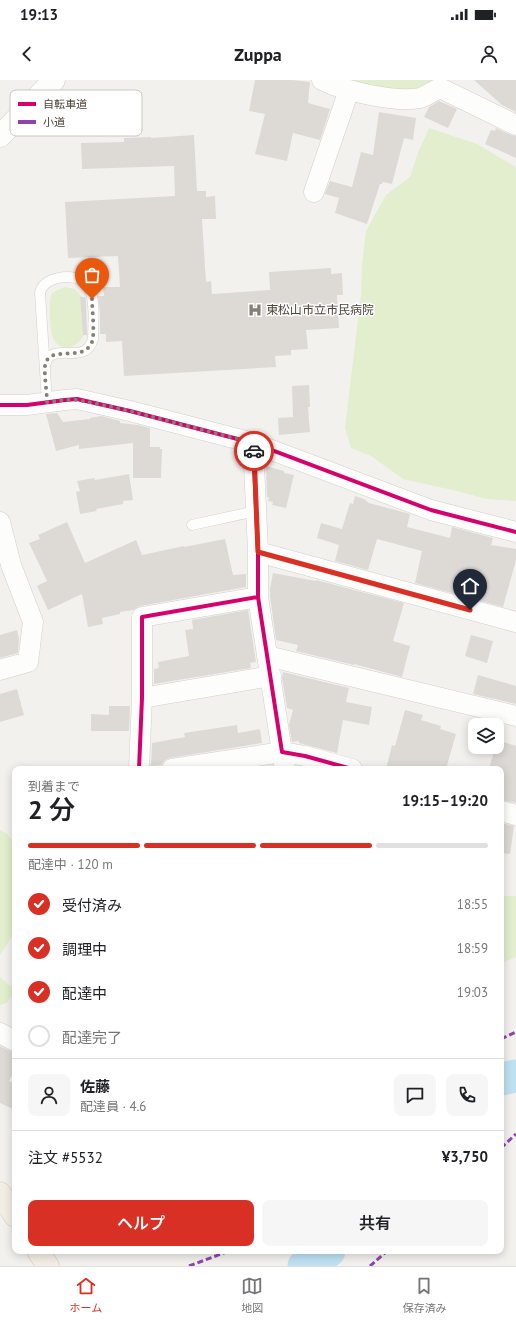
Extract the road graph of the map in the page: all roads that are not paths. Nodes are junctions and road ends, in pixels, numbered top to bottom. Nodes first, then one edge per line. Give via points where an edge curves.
1 (54, 80) edge
2 (322, 80) edge
3 (440, 84) edge
4 (44, 90) edge
5 (349, 90) junction
6 (514, 121) edge
7 (10, 125) edge
8 (1, 134) edge
9 (314, 192) dead end
10 (45, 365) junction
11 (47, 402) junction
12 (0, 405) edge
13 (253, 443) junction
14 (256, 511) junction
15 (0, 522) edge
16 (192, 525) dead end
17 (516, 532) edge
18 (258, 552) junction
19 (5, 567) edge
20 (258, 597) junction
21 (516, 622) edge
22 (267, 656) junction
23 (0, 670) edge
24 (271, 676) junction
25 (142, 698) junction
26 (516, 716) edge
27 (284, 761) edge
28 (139, 766) edge
29 (214, 766) edge
30 (341, 766) edge
31 (504, 812) edge
32 (516, 815) edge
33 (0, 1033) edge
34 (12, 1039) edge
35 (0, 1193) edge
36 (12, 1211) edge
37 (40, 1254) edge
38 (48, 1266) edge

1 - 4 street
2 - 5 street
3 - 5 street via 422,97 408,99
3 - 6 street
5 - 9 street
7 - 8 street
10 - 10 lane via 41,290 46,283 56,279 78,278 87,285 91,295 92,343 86,349 73,354 53,354
10 - 11 lane
11 - 12 street
11 - 13 street via 89,402
13 - 14 street
13 - 17 street via 431,510
14 - 16 lane
14 - 18 street
15 - 19 street
18 - 20 street
18 - 21 street
19 - 23 street via 33,622 28,662
20 - 22 street
20 - 25 street via 142,617
22 - 24 street
22 - 26 street
24 - 25 street
24 - 27 street
25 - 28 street
27 - 29 street
27 - 30 street via 305,756
31 - 32 street
33 - 34 street
35 - 36 main road
37 - 38 main road

